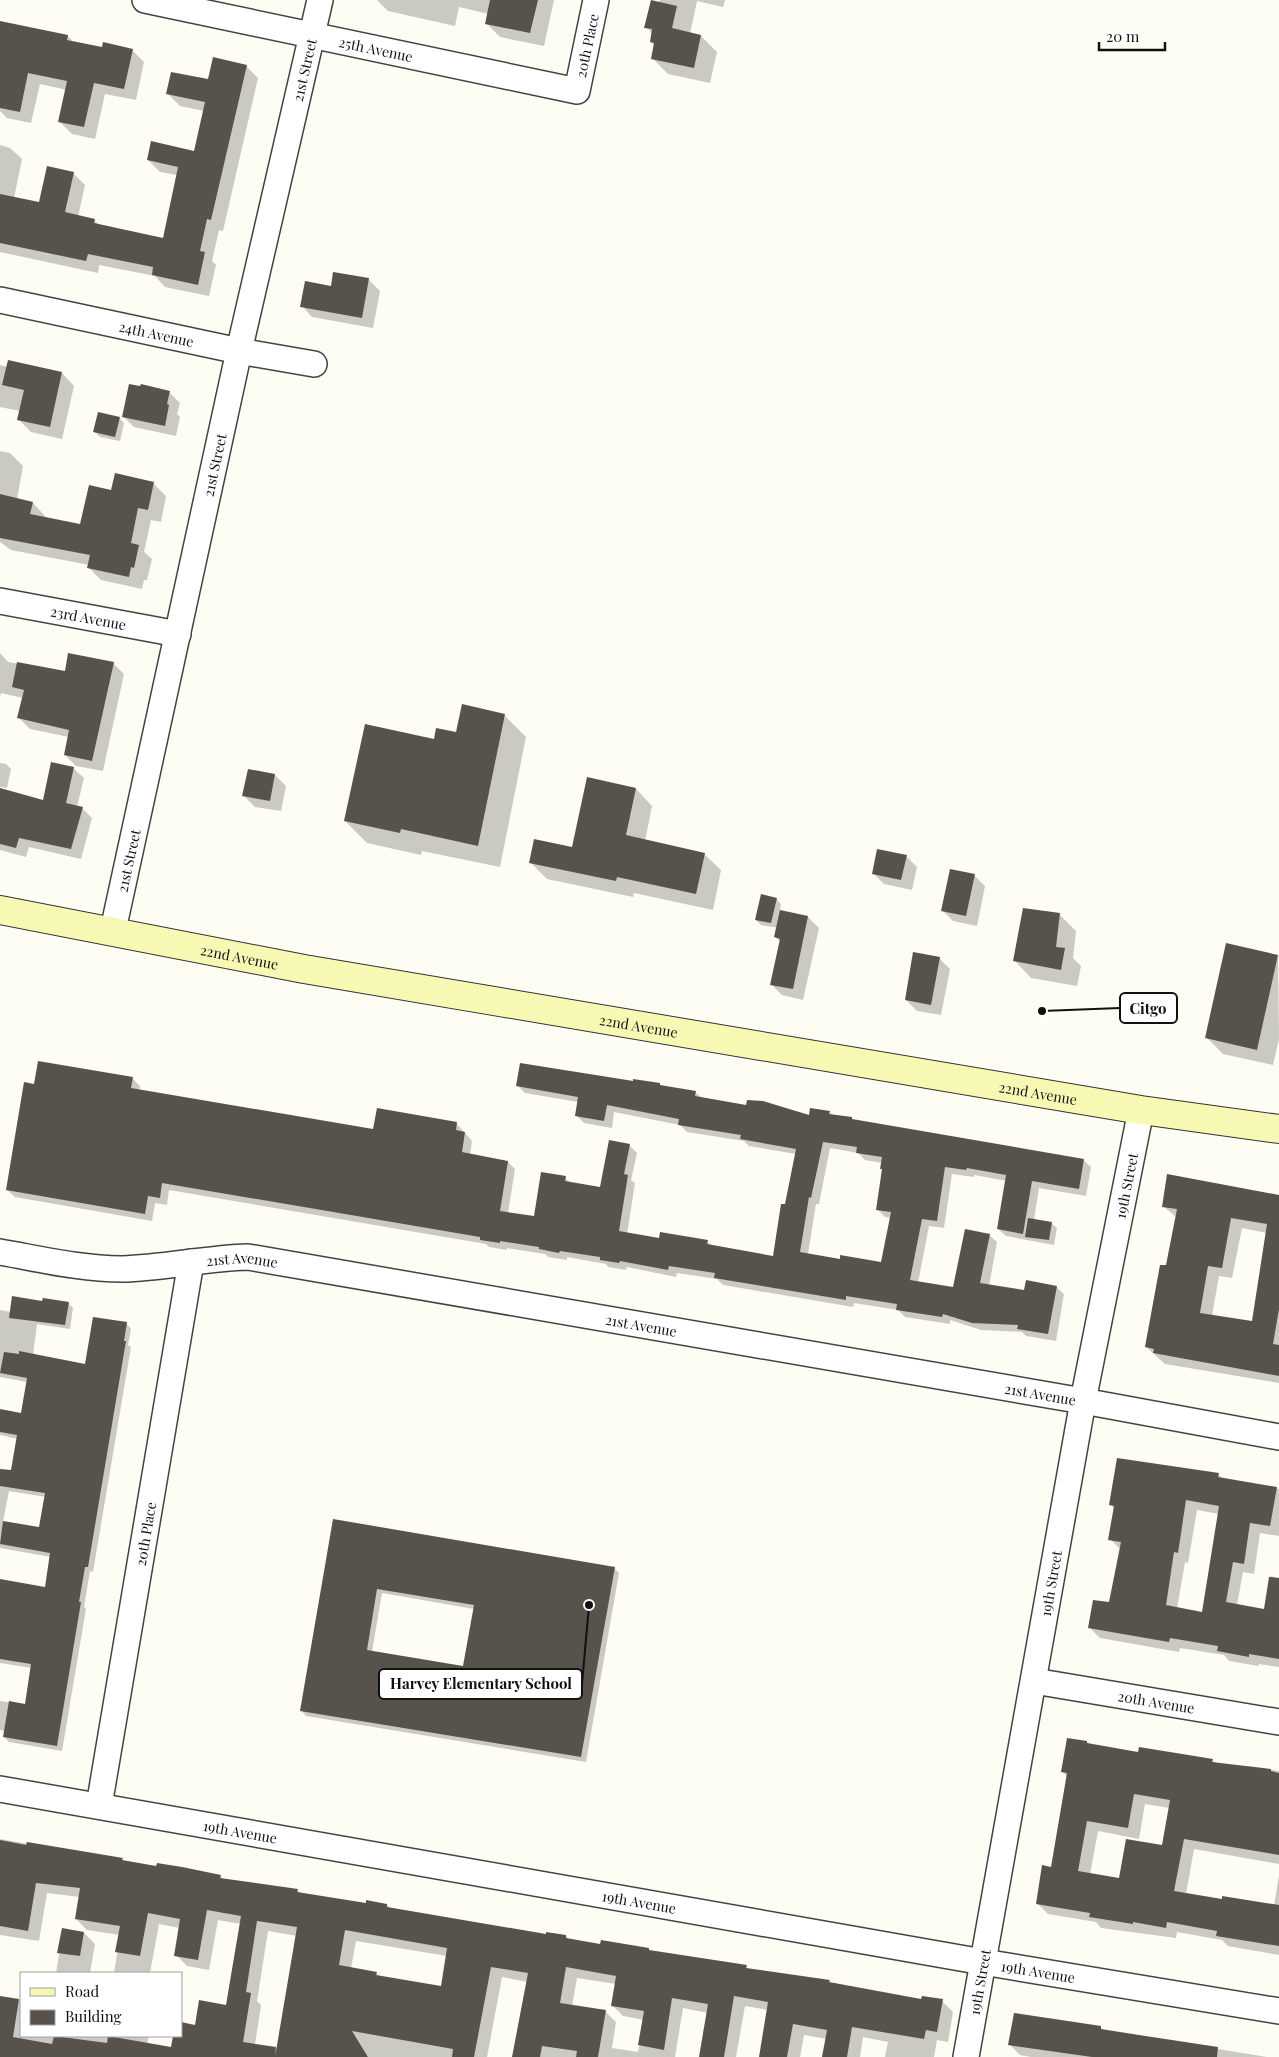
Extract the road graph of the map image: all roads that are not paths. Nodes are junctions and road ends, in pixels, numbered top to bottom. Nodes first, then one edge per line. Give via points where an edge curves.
1 (145, 0) edge
2 (320, 0) edge
3 (596, 0) edge
4 (312, 36) junction
5 (577, 91) joint
6 (0, 300) edge
7 (239, 350) junction
8 (314, 364) dead end
9 (0, 601) edge
10 (178, 634) junction
11 (0, 910) edge
12 (113, 930) junction
13 (1141, 1110) junction
14 (1279, 1129) edge
15 (0, 1252) edge
16 (191, 1262) junction
17 (1083, 1401) junction
18 (1279, 1437) edge
19 (1034, 1681) junction
20 (1279, 1722) edge
21 (0, 1789) edge
22 (99, 1806) junction
23 (984, 1962) junction
24 (1279, 2011) edge
25 (966, 2057) edge

1 - 4 street, 25th Avenue
2 - 4 street, 21st Street
3 - 5 street, 20th Place
4 - 5 street, 25th Avenue
4 - 7 street, 21st Street
6 - 7 street, 24th Avenue
7 - 8 street, 24th Avenue
7 - 10 street, 21st Street
9 - 10 street, 23rd Avenue
10 - 12 street, 21st Street
11 - 12 street, 22nd Avenue
12 - 13 street, 22nd Avenue via 304,969
13 - 14 street, 22nd Avenue
13 - 17 street, 19th Street
15 - 16 street, 21st Avenue via 119,1269
16 - 17 street, 21st Avenue via 248,1257
16 - 22 street, 20th Place
17 - 18 street, 21st Avenue
17 - 19 street, 19th Street
19 - 20 street, 20th Avenue
19 - 23 street, 19th Street
21 - 22 street, 19th Avenue
22 - 23 street, 19th Avenue
23 - 24 street, 19th Avenue
23 - 25 street, 19th Street

